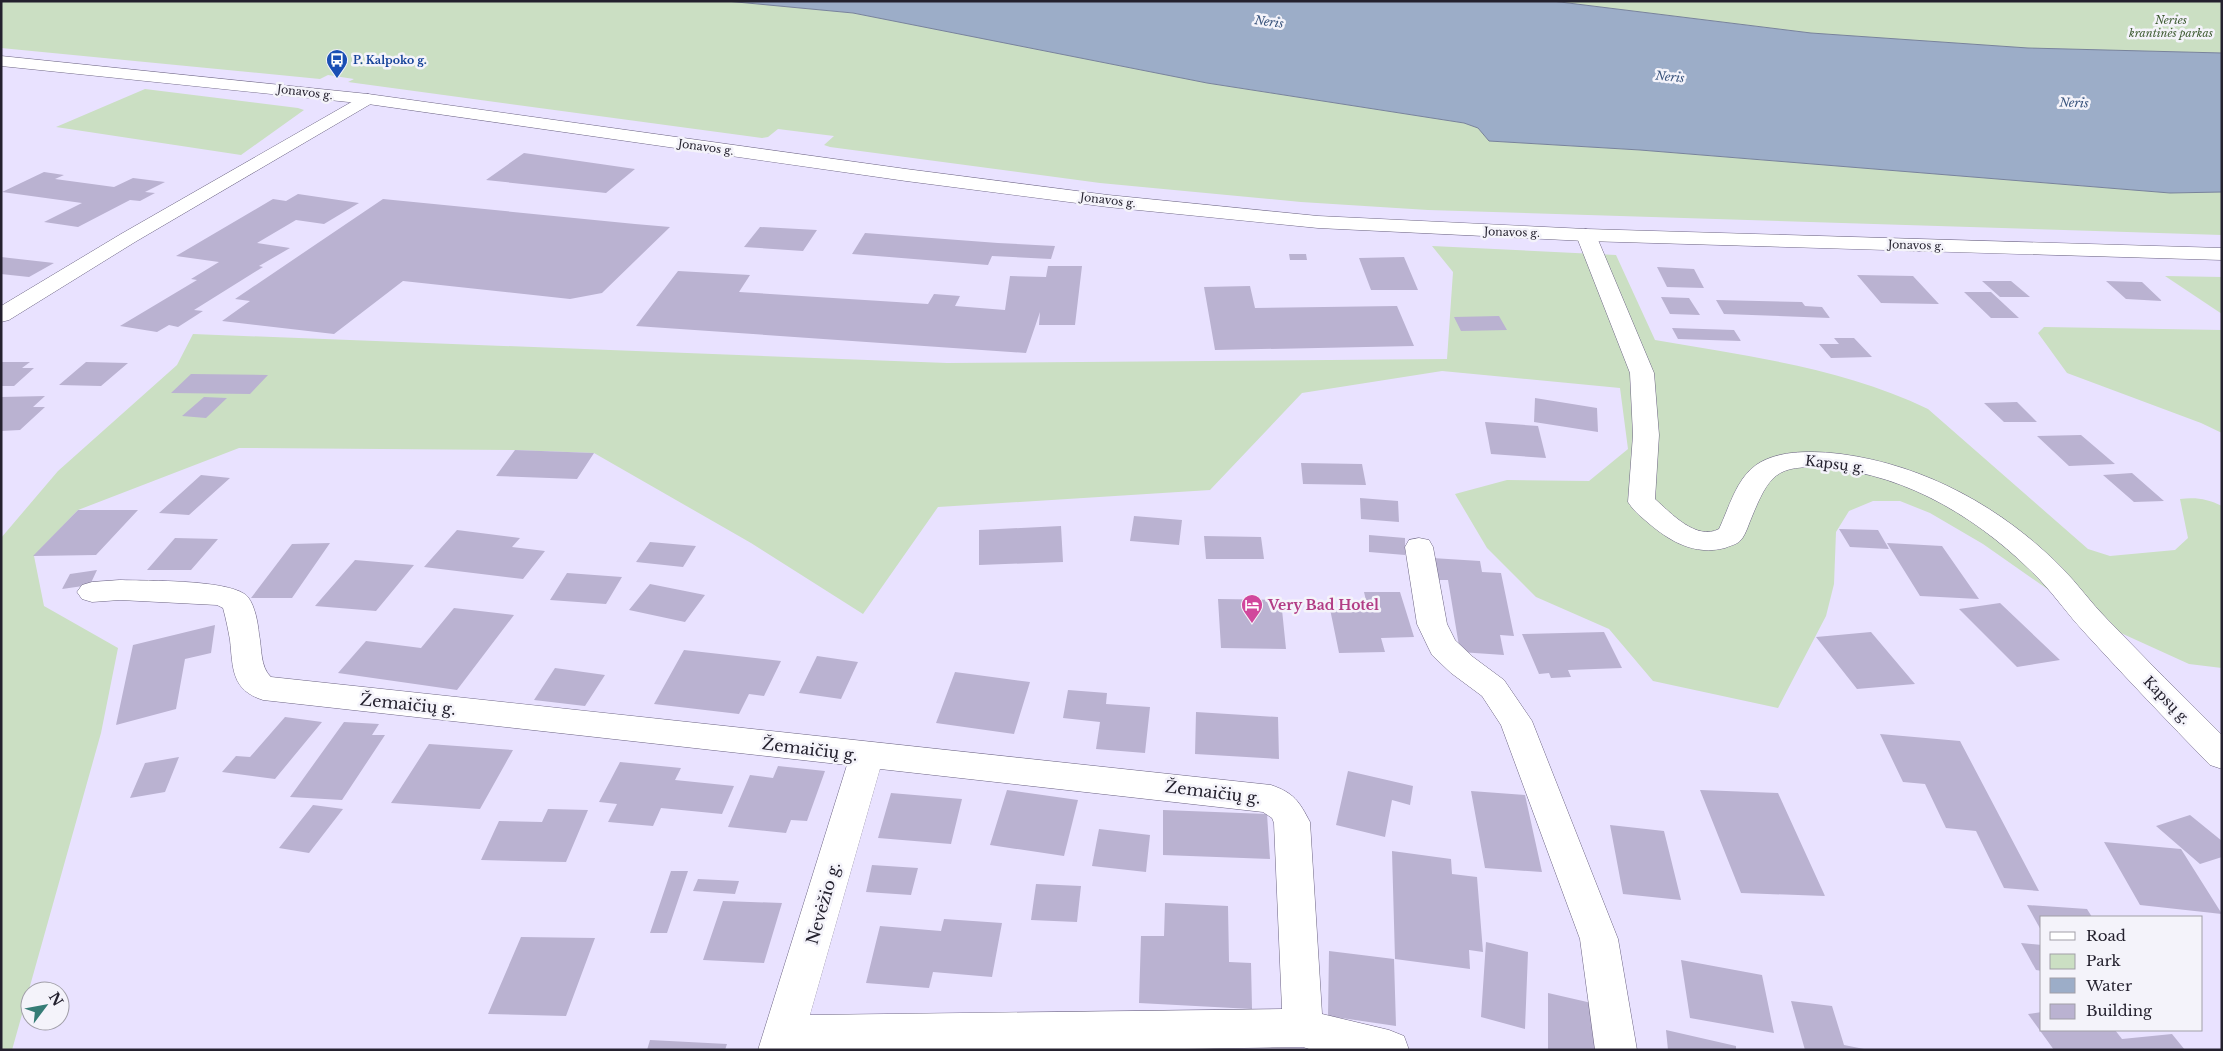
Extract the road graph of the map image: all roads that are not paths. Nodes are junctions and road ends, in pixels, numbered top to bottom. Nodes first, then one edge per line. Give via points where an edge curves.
1 (1, 61) edge
2 (368, 99) junction
3 (1586, 235) junction
4 (2222, 254) edge
5 (1, 315) edge
6 (1419, 547) dead end
7 (92, 592) dead end
8 (867, 756) junction
9 (2222, 756) edge
10 (1304, 1028) junction
11 (782, 1042) edge
12 (1389, 1050) edge
13 (1616, 1050) edge

1 - 2 street, Jonavos g.
2 - 3 street, Jonavos g. via 1108,201 1318,222
2 - 5 street
3 - 4 street, Jonavos g.
3 - 9 street, Kapsų g. via 1642,373 1646,435 1641,502 1680,533 1699,542 1715,542 1730,536 1757,477 1777,464 1803,459 1850,464 1902,476 1954,499 2018,542
6 - 13 street via 1432,624 1443,647 1493,688 1516,721 1598,939
7 - 8 street, Žemaičių g. via 120,590 223,595 237,603 250,676 263,688
8 - 10 street, Žemaičių g. via 1271,799 1284,808 1292,822
8 - 11 street, Nevėžio g.
10 - 11 street
10 - 12 street

